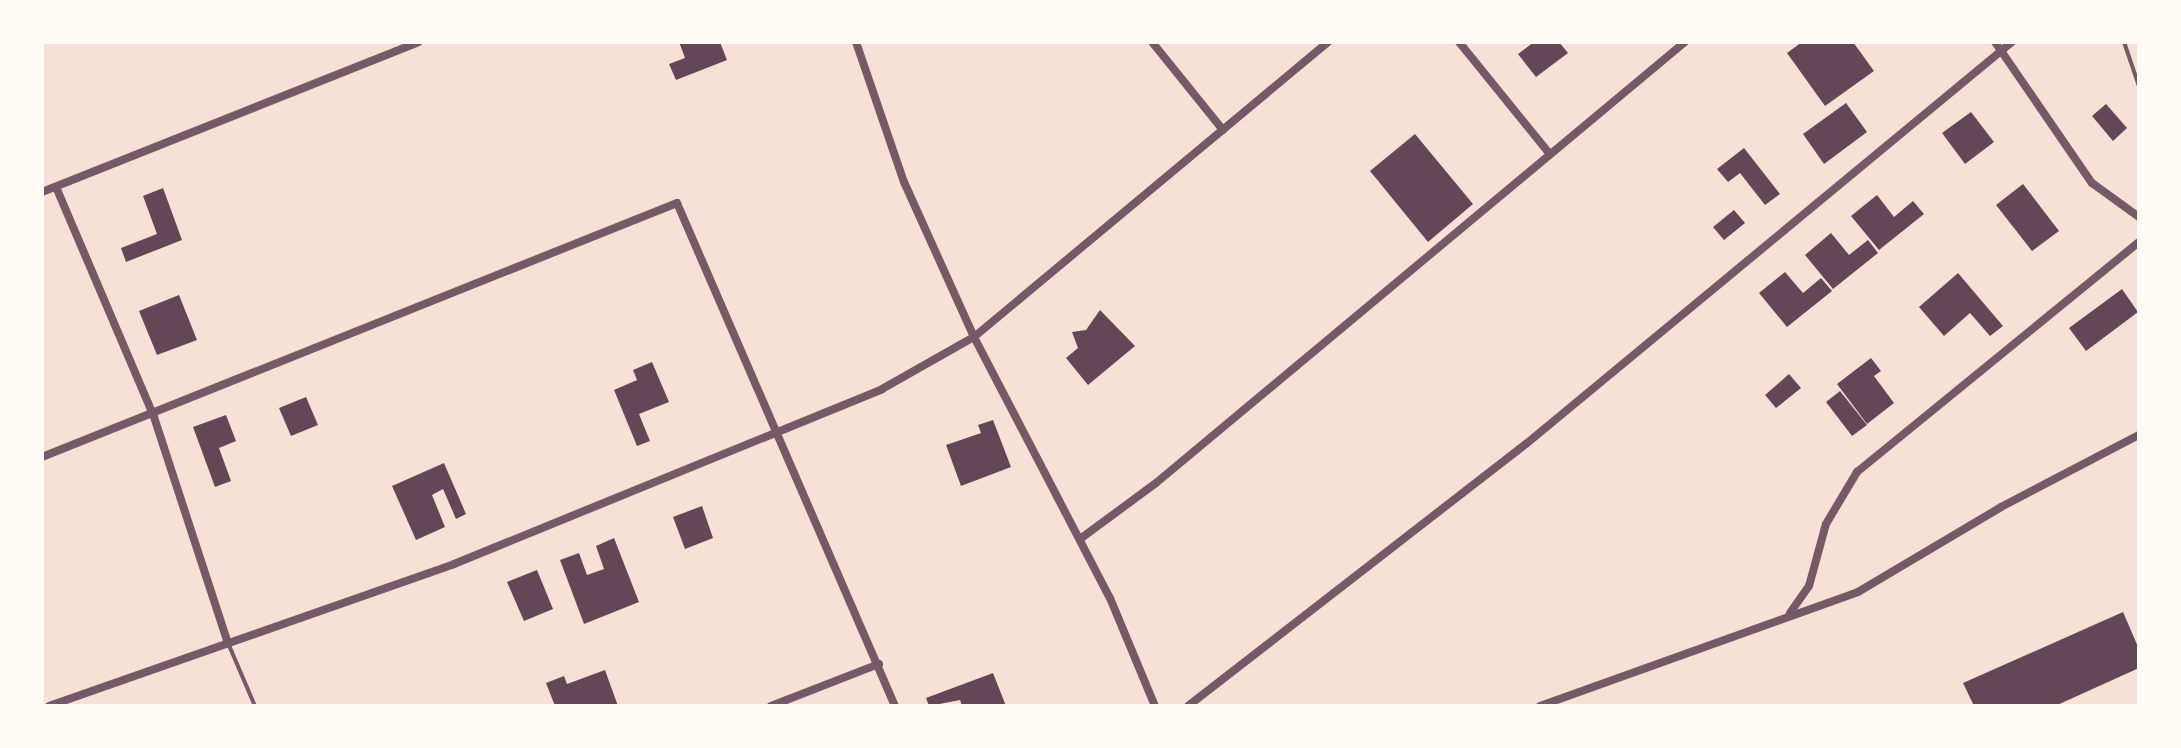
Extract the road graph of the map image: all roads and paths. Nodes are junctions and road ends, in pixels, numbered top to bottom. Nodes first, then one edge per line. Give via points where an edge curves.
1 (418, 42) edge
2 (856, 42) edge
3 (1152, 42) edge
4 (1328, 42) edge
5 (1459, 42) edge
6 (1685, 42) edge
7 (1995, 42) edge
8 (2012, 42) edge
9 (2124, 42) edge
10 (2001, 51) junction
11 (2139, 86) edge
12 (1223, 130) junction
13 (1548, 152) junction
14 (56, 187) junction
15 (42, 192) edge
16 (2139, 217) edge
17 (2139, 242) edge
18 (974, 337) junction
19 (153, 414) junction
20 (778, 432) junction
21 (2139, 435) edge
22 (42, 457) edge
23 (1080, 539) junction
24 (1790, 613) junction
25 (228, 643) junction
26 (879, 664) junction
27 (49, 706) edge
28 (255, 706) edge
29 (771, 706) edge
30 (895, 706) edge
31 (1155, 706) edge
32 (1188, 706) edge
33 (1540, 706) edge

1 - 14 street
2 - 18 street via 904,182
3 - 12 street
4 - 12 street
5 - 13 street
6 - 13 street
7 - 10 street
8 - 10 street
9 - 11 lane
10 - 16 street via 2092,183
10 - 32 street via 1526,444
12 - 18 street
13 - 23 street via 1156,483
14 - 15 street
14 - 19 street
17 - 24 street via 1857,472 1826,524 1809,586
18 - 20 street via 882,389
18 - 23 street
19 - 20 street via 677,203
19 - 22 street
19 - 25 street
20 - 25 street via 454,564
20 - 26 street
21 - 24 street via 2001,507 1869,586
23 - 31 street
24 - 33 street
25 - 27 street
25 - 28 lane
26 - 29 street
26 - 30 street

